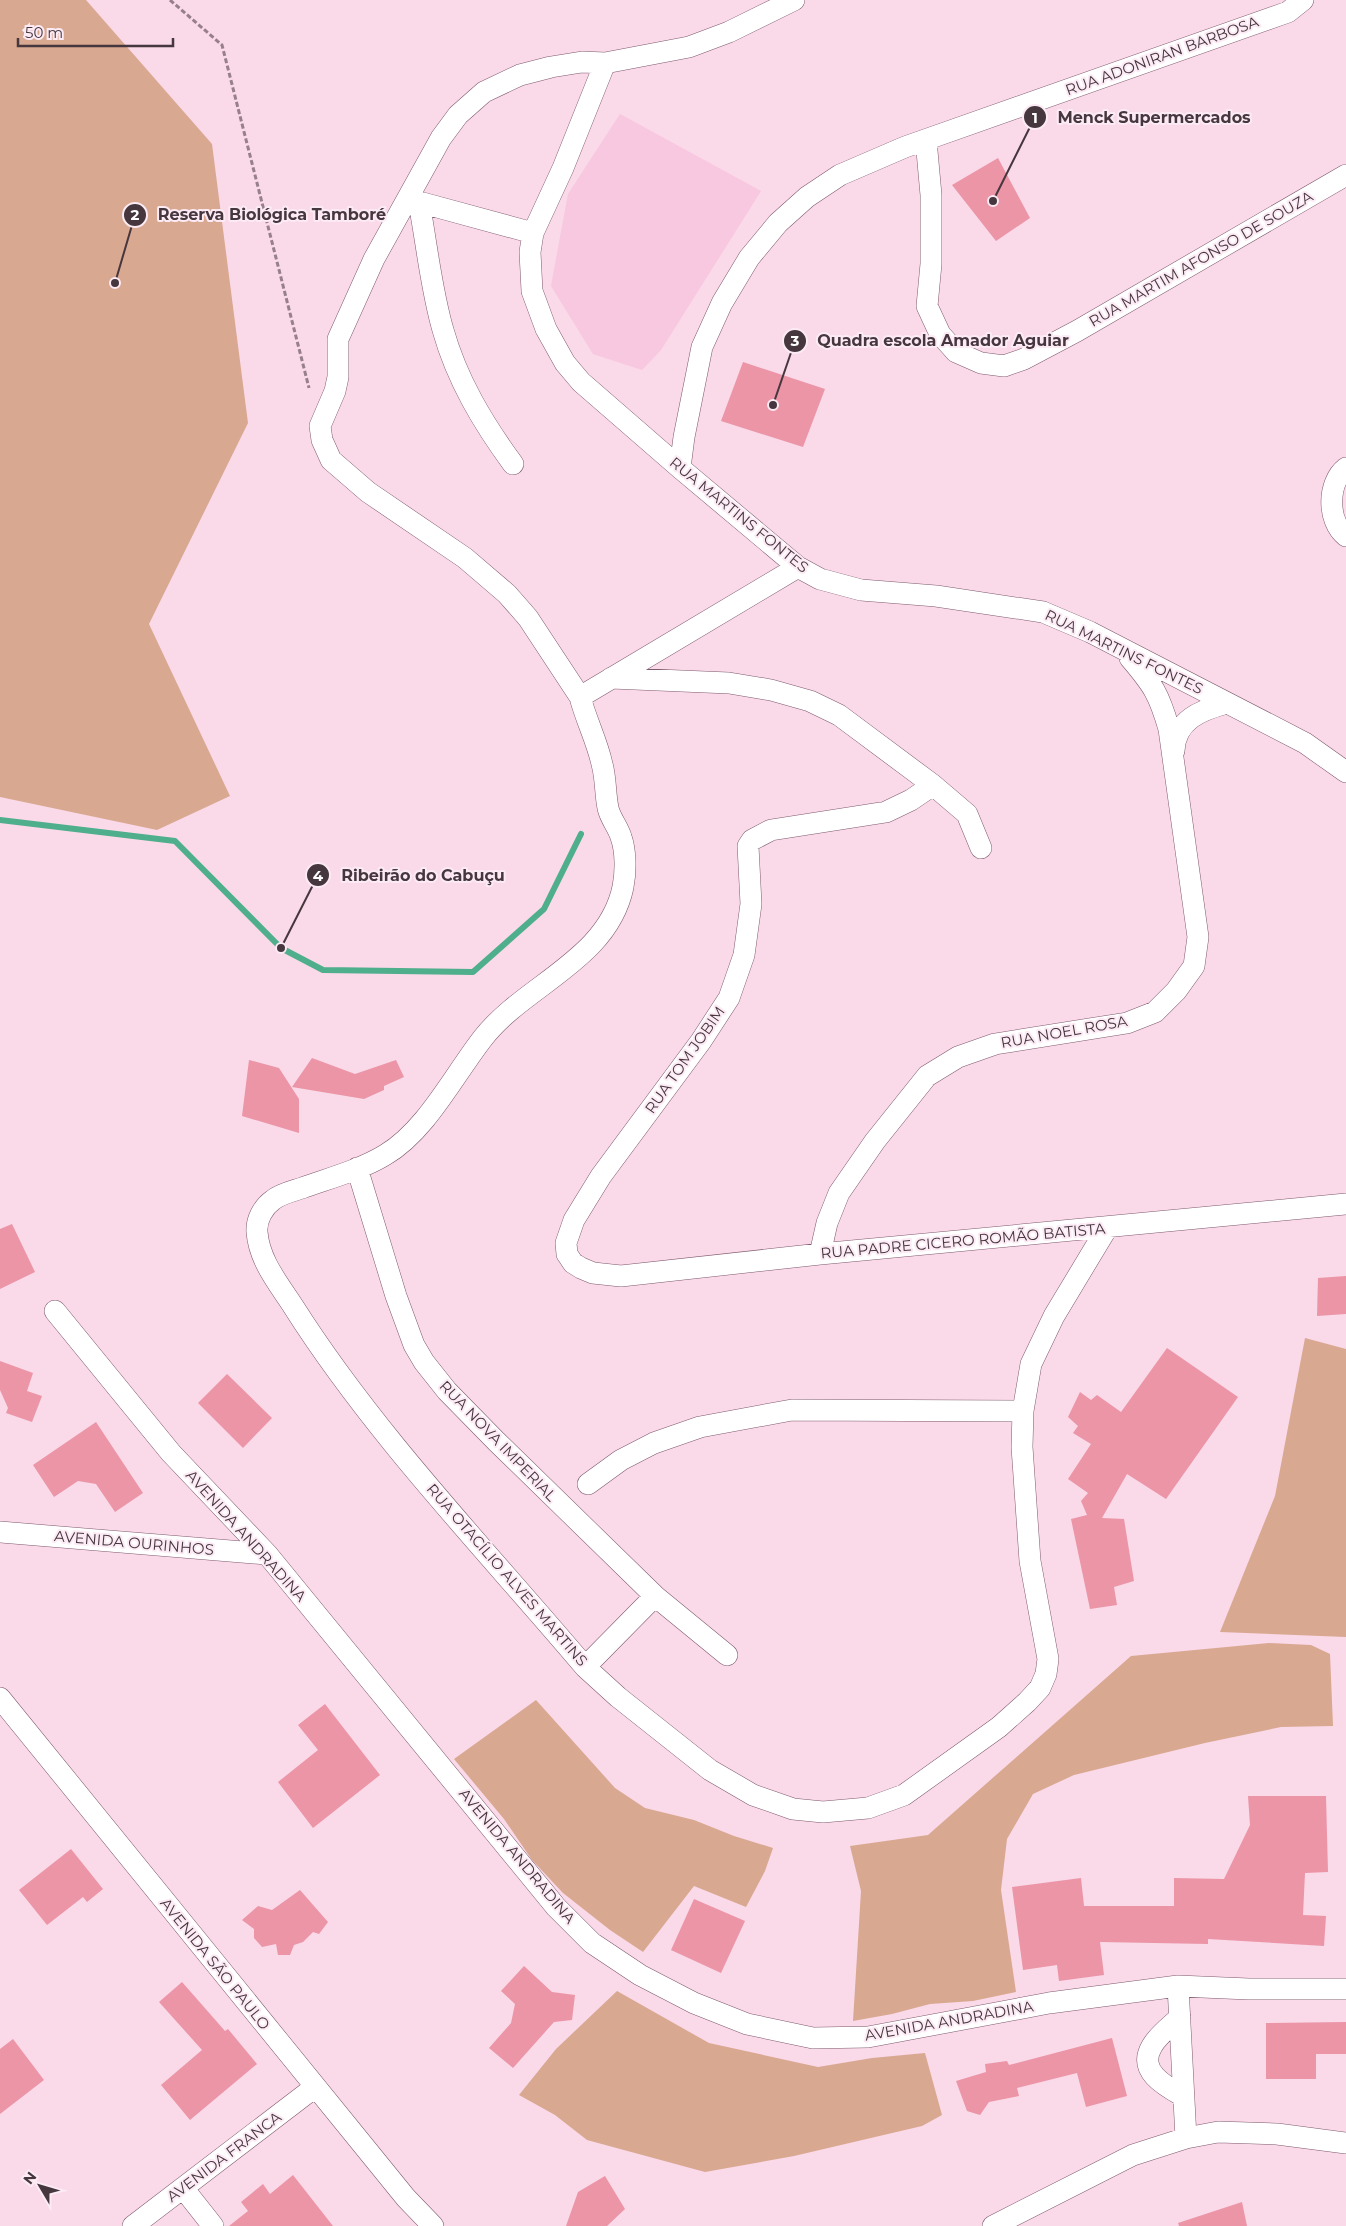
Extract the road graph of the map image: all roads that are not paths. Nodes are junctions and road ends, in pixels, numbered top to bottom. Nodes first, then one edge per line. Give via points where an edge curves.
1 (794, 0) edge
2 (1303, 0) edge
3 (605, 63) junction
4 (926, 140) junction
5 (1346, 175) edge
6 (413, 201) junction
7 (533, 233) junction
8 (513, 464) dead end
9 (680, 468) junction
10 (1346, 468) edge
11 (1346, 536) edge
12 (798, 566) junction
13 (1122, 649) junction
14 (611, 678) junction
15 (580, 697) junction
16 (1227, 702) junction
17 (1173, 766) junction
18 (1346, 772) edge
19 (933, 785) junction
20 (981, 848) dead end
21 (356, 1168) junction
22 (1346, 1204) edge
23 (1107, 1228) junction
24 (820, 1254) junction
25 (581, 1268) joint
26 (55, 1311) dead end
27 (1023, 1411) junction
28 (588, 1484) dead end
29 (0, 1532) edge
30 (267, 1554) junction
31 (655, 1596) junction
32 (727, 1656) dead end
33 (585, 1667) junction
34 (0, 1698) edge
35 (1178, 1986) junction
36 (1346, 1989) edge
37 (1180, 2017) junction
38 (315, 2087) junction
39 (1183, 2096) junction
40 (1186, 2138) junction
41 (1346, 2143) edge
42 (183, 2188) junction
43 (133, 2226) edge
44 (213, 2226) edge
45 (434, 2226) edge
46 (993, 2226) edge

1 - 3 street, RUA OTACÍLIO ALVES MARTINS via 729,32 689,47
2 - 4 street, RUA ADONIRAN BARBOSA via 1288,12
3 - 6 street, RUA OTACÍLIO ALVES MARTINS via 582,62 551,67 520,75 484,92 458,115 441,138
3 - 7 street, RUA MARTINS FONTES
4 - 5 street, RUA MARTIM AFONSO DE SOUZA via 931,195 927,306 940,334 956,352 981,363 1004,366 1077,331
4 - 9 street, RUA ADONIRAN BARBOSA via 840,175 807,197 749,258 722,302 702,347
6 - 7 street
6 - 8 street via 443,331 461,381 480,417
6 - 15 street, RUA OTACÍLIO ALVES MARTINS via 368,272 338,338 338,377 320,426 322,440 331,460 345,474 465,558 507,594 528,618
7 - 9 street, RUA MARTINS FONTES via 530,252 532,291 546,329 565,363 604,403
9 - 12 street, RUA MARTINS FONTES
10 - 11 street via 1331,496 1334,519
12 - 13 street, RUA MARTINS FONTES via 820,578 861,590 936,596 1043,612
12 - 14 street
13 - 16 street, RUA MARTINS FONTES
13 - 17 street, RUA NOEL ROSA via 1150,681 1161,700 1169,729
14 - 15 street
14 - 19 street via 729,682 810,701 839,715
15 - 21 street, RUA OTACÍLIO ALVES MARTINS via 602,763 608,811 622,838 625,874 615,911 601,933 575,960 484,1036 433,1109 405,1139 386,1154
16 - 17 street, RUA NOEL ROSA via 1201,710 1181,726 1174,745
16 - 18 street, RUA MARTINS FONTES via 1304,742
17 - 24 street, RUA NOEL ROSA via 1198,937 1194,966 1176,991 1155,1012 1128,1023 995,1044 958,1057 927,1076 838,1193
19 - 20 street via 967,814
19 - 25 street, RUA TOM JOBIM via 886,812 771,830 752,840 748,846 751,904 744,955 729,998 601,1176 574,1220 566,1242 567,1254
21 - 31 street, RUA NOVA IMPERIAL via 399,1304 424,1362 447,1391 496,1441
21 - 33 street, RUA OTACÍLIO ALVES MARTINS via 274,1199 261,1212 256,1228 258,1246 265,1262 311,1334 406,1458
22 - 23 street, RUA PADRE CICERO ROMÃO BATISTA
23 - 24 street, RUA PADRE CICERO ROMÃO BATISTA
23 - 27 street, RUA OTACÍLIO ALVES MARTINS via 1054,1316 1030,1364
24 - 25 street, RUA PADRE CICERO ROMÃO BATISTA via 621,1276 593,1273
26 - 30 street, AVENIDA ANDRADINA via 171,1453
27 - 28 street via 782,1411 700,1427 654,1443 621,1460
27 - 33 street, RUA OTACÍLIO ALVES MARTINS via 1022,1447 1030,1561 1048,1659 1046,1674 1040,1688 999,1727 904,1796 868,1808 823,1812 793,1809 753,1795 702,1764
29 - 30 street, AVENIDA OURINHOS
30 - 35 street, AVENIDA ANDRADINA via 556,1907 592,1943 640,1975 694,2003 747,2024 813,2038 868,2037 1049,2003
31 - 32 street, RUA NOVA IMPERIAL
31 - 33 street
34 - 38 street, AVENIDA SÃO PAULO
35 - 36 street, AVENIDA ANDRADINA
35 - 37 street
37 - 39 street
37 - 39 street via 1152,2045 1148,2055 1152,2074
38 - 42 street, AVENIDA FRANCA
38 - 45 street, AVENIDA SÃO PAULO via 406,2198
39 - 40 street
40 - 41 street via 1218,2132 1277,2134
40 - 46 street via 1134,2155
42 - 43 street, AVENIDA FRANCA
42 - 44 street

